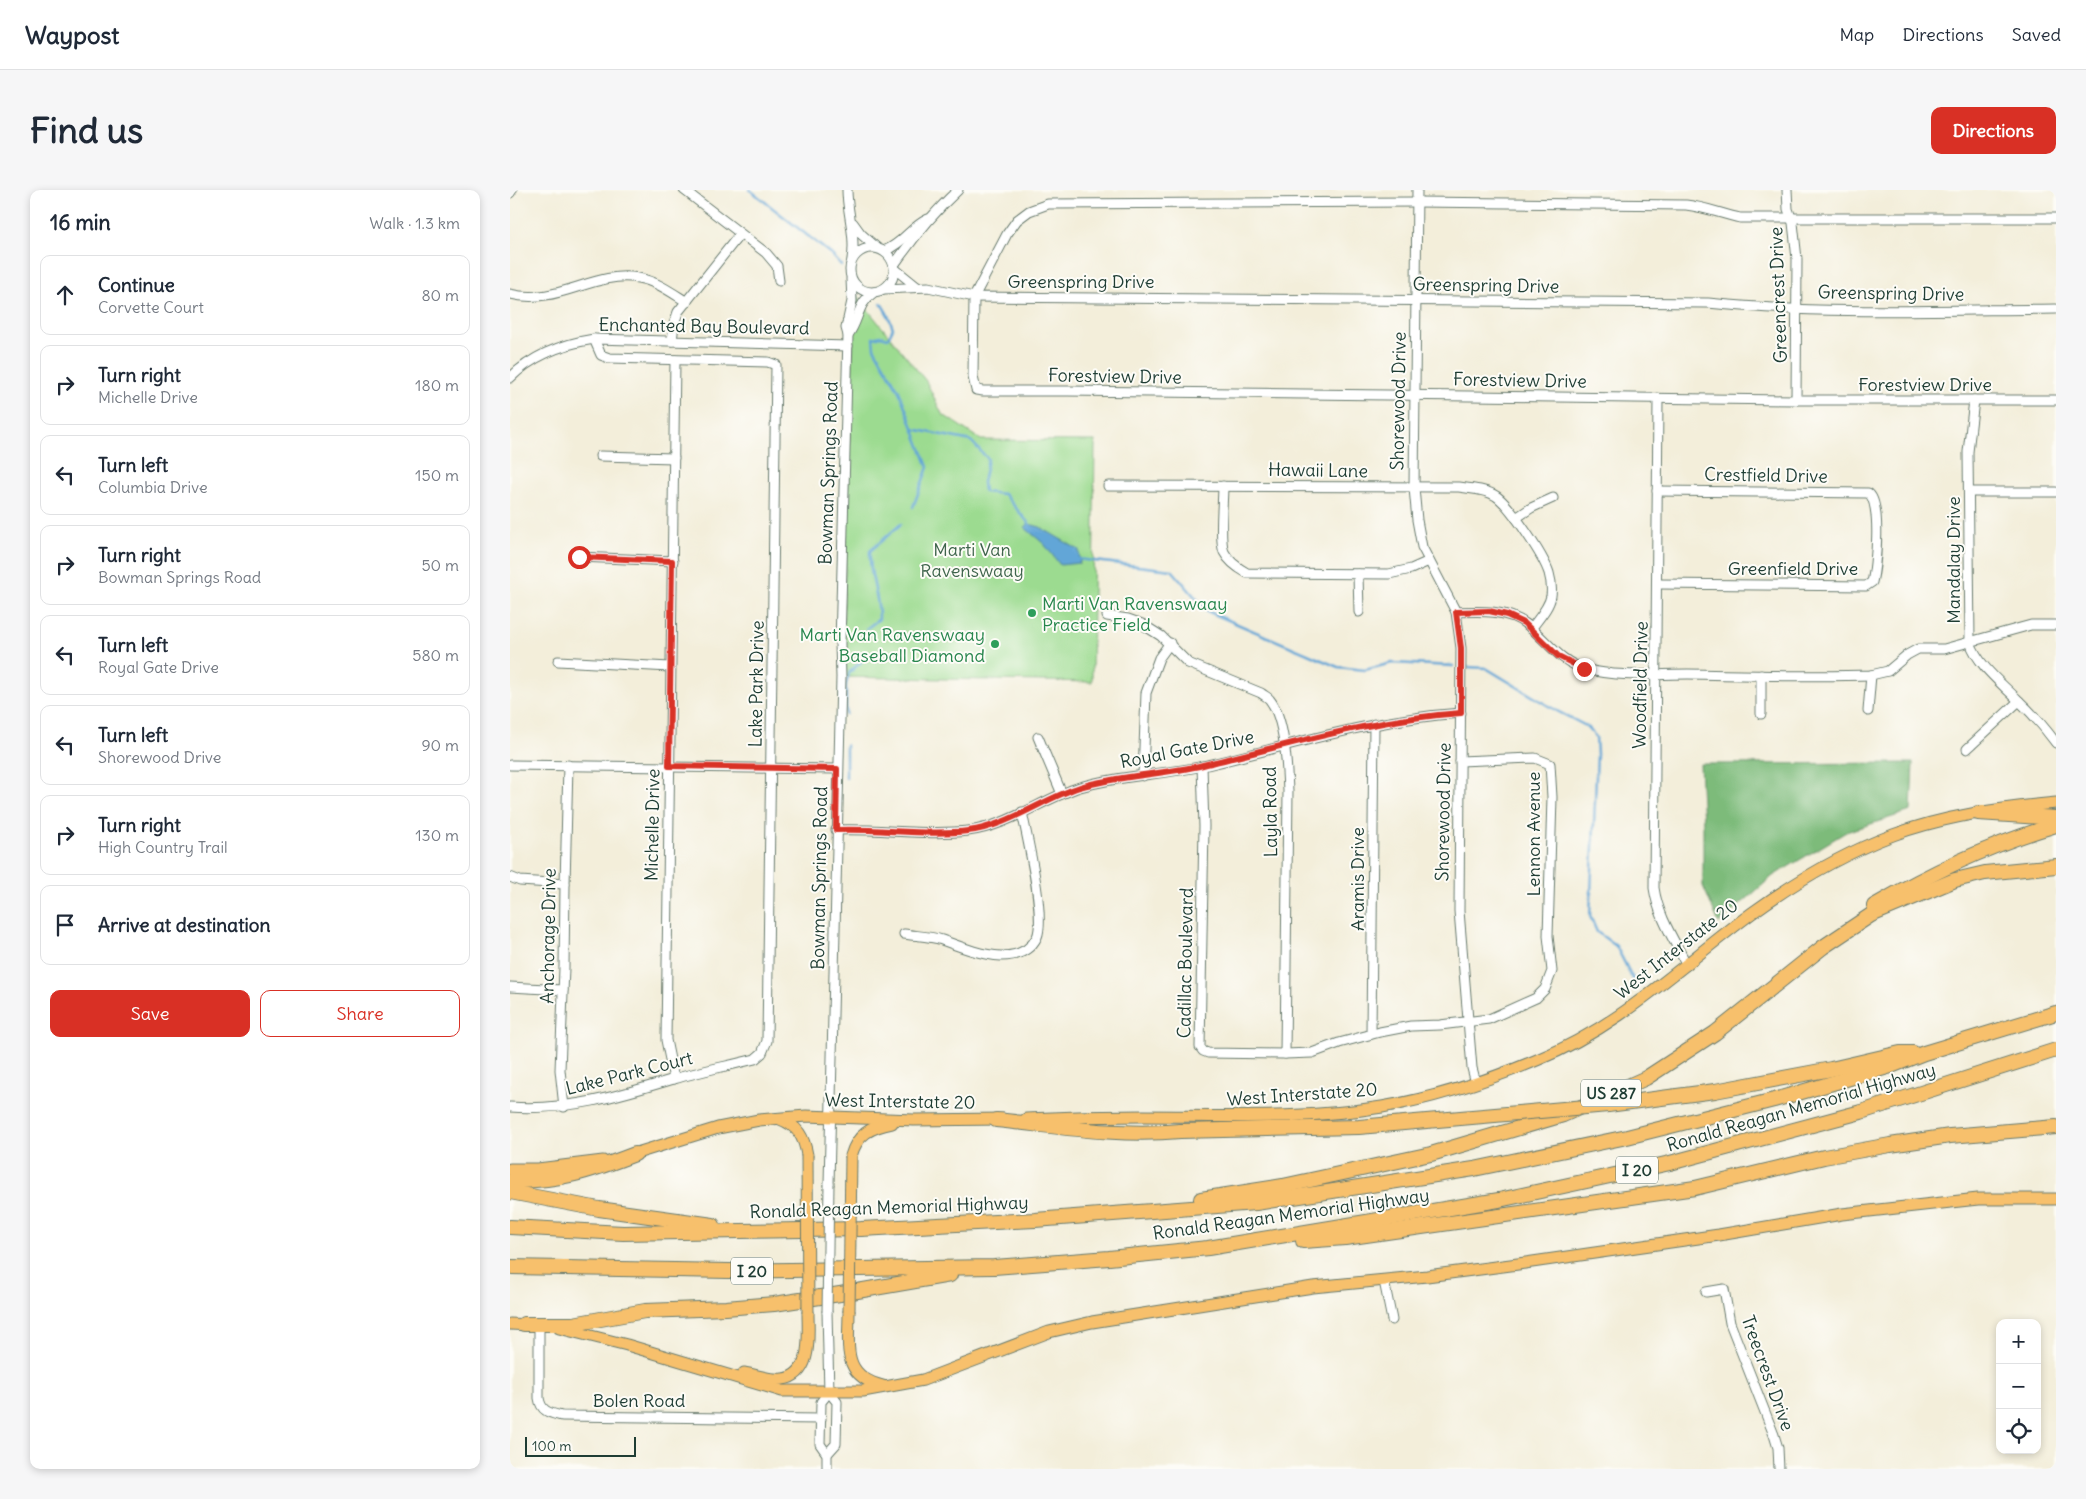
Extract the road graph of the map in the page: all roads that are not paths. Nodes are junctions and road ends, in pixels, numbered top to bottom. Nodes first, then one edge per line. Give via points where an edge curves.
1 (684, 190) edge
2 (847, 190) edge
3 (958, 190) edge
4 (1417, 190) edge
5 (1787, 190) edge
6 (1417, 202) junction
7 (850, 218) junction
8 (1792, 218) junction
9 (2056, 218) edge
10 (928, 219) junction
11 (740, 234) junction
12 (880, 249) junction
13 (852, 258) junction
14 (894, 267) junction
15 (851, 279) junction
16 (779, 281) dead end
17 (916, 286) junction
18 (884, 289) junction
19 (874, 292) junction
20 (510, 294) edge
21 (974, 297) junction
22 (1416, 300) junction
23 (687, 302) junction
24 (1798, 308) junction
25 (2056, 309) edge
26 (848, 335) junction
27 (594, 339) junction
28 (672, 341) junction
29 (848, 346) junction
30 (675, 360) junction
31 (510, 378) edge
32 (1415, 395) junction
33 (1658, 398) junction
34 (1796, 400) junction
35 (1974, 400) junction
36 (2056, 400) edge
37 (600, 456) dead end
38 (674, 458) junction
39 (1108, 486) dead end
40 (1223, 486) junction
41 (1414, 488) junction
42 (1657, 490) junction
43 (1969, 492) junction
44 (2056, 492) edge
45 (1553, 498) dead end
46 (1874, 498) joint
47 (1516, 518) junction
48 (579, 557) dead end
49 (672, 561) junction
50 (1429, 561) junction
51 (1358, 574) junction
52 (1658, 584) junction
53 (1359, 612) dead end
54 (1456, 612) junction
55 (1107, 616) dead end
56 (2056, 625) edge
57 (1531, 629) junction
58 (1970, 642) junction
59 (1170, 643) junction
60 (558, 661) dead end
61 (670, 668) junction
62 (1657, 674) junction
63 (1761, 675) junction
64 (1871, 675) junction
65 (2019, 701) junction
66 (1868, 711) dead end
67 (1461, 713) junction
68 (1761, 714) dead end
69 (1374, 724) junction
70 (1038, 738) dead end
71 (2056, 743) edge
72 (1284, 745) junction
73 (1967, 749) dead end
74 (1460, 761) junction
75 (510, 764) edge
76 (568, 765) junction
77 (669, 766) junction
78 (1202, 766) junction
79 (771, 768) junction
80 (837, 769) junction
81 (1144, 776) junction
82 (1062, 794) junction
83 (2056, 803) edge
84 (1022, 812) junction
85 (1978, 813) junction
86 (2056, 818) edge
87 (2056, 825) edge
88 (836, 830) junction
89 (2056, 866) edge
90 (510, 877) edge
91 (564, 884) junction
92 (1855, 925) junction
93 (904, 934) dead end
94 (1687, 965) junction
95 (510, 987) edge
96 (563, 990) junction
97 (1541, 993) joint
98 (2056, 1013) edge
99 (1468, 1022) junction
100 (1371, 1034) junction
101 (2056, 1050) edge
102 (1924, 1053) junction
103 (1285, 1054) junction
104 (755, 1058) joint
105 (674, 1079) junction
106 (1476, 1082) junction
107 (510, 1106) edge
108 (564, 1107) junction
109 (829, 1117) junction
110 (778, 1118) junction
111 (914, 1120) junction
112 (996, 1120) junction
113 (2056, 1127) edge
114 (635, 1154) junction
115 (510, 1169) edge
116 (510, 1181) edge
117 (510, 1192) edge
118 (2056, 1199) edge
119 (1118, 1214) junction
120 (510, 1227) edge
121 (751, 1232) junction
122 (1208, 1248) junction
123 (510, 1267) edge
124 (994, 1267) junction
125 (1384, 1281) junction
126 (1706, 1292) dead end
127 (1392, 1320) dead end
128 (510, 1324) edge
129 (524, 1324) junction
130 (539, 1326) junction
131 (703, 1368) junction
132 (888, 1387) junction
133 (829, 1392) junction
134 (821, 1419) junction
135 (827, 1454) junction
136 (827, 1469) edge
137 (1779, 1469) edge

1 - 11 street
2 - 7 street
3 - 10 street
4 - 6 street, Shorewood Drive
5 - 8 street, Greencrest Drive
6 - 8 street via 1686,205 1740,218
6 - 21 street via 1048,204 1017,220
6 - 22 street, Shorewood Drive
7 - 12 street via 861,234
7 - 13 street via 854,242
8 - 9 street
8 - 24 street, Greencrest Drive
10 - 12 street via 918,224 898,244
10 - 14 street
11 - 16 street via 774,261
11 - 23 street
12 - 13 street via 863,249
12 - 14 street via 889,255
13 - 15 street
14 - 17 street, Greenspring Drive
14 - 18 street via 894,277
15 - 19 street via 862,290
15 - 26 street, Bowman Springs Road
17 - 18 street, Greenspring Drive
17 - 21 street, Greenspring Drive
18 - 19 street
19 - 26 street, Bowman Springs Road via 861,304
20 - 23 street via 525,297 554,295 607,279 629,277 657,284
21 - 22 street, Greenspring Drive
21 - 32 street, Forestview Drive via 974,386 983,392
22 - 24 street, Greenspring Drive via 1708,303
22 - 32 street, Shorewood Drive
23 - 28 street via 678,312
24 - 25 street, Greenspring Drive via 1890,311
24 - 34 street, Greencrest Drive
26 - 29 street, Bowman Springs Road
27 - 28 street, Enchanted Bay Boulevard
27 - 30 street via 601,355 609,358
27 - 31 street, Enchanted Bay Boulevard via 545,353 521,367
28 - 29 street, Enchanted Bay Boulevard
29 - 80 street, Bowman Springs Road
30 - 38 street, Michelle Drive
30 - 79 street, Lake Park Drive via 768,362 776,365
32 - 33 street, Forestview Drive
32 - 41 street, Shorewood Drive
33 - 34 street, Forestview Drive
33 - 42 street, Woodfield Drive
34 - 35 street, Forestview Drive
35 - 36 street, Forestview Drive
35 - 43 street, Mandalay Drive via 1969,434
37 - 38 street
38 - 49 street, Michelle Drive
39 - 40 street, Hawaii Lane
40 - 41 street, Hawaii Lane
40 - 51 street via 1224,552 1247,574
41 - 47 street, Hawaii Lane via 1482,490 1496,496
41 - 50 street, Shorewood Drive via 1418,529
42 - 46 street, Crestfield Drive via 1857,493
42 - 52 street, Woodfield Drive
43 - 44 street
43 - 58 street, Mandalay Drive
45 - 47 street
46 - 52 street, Greenfield Drive via 1877,523 1874,573 1866,586
47 - 57 street, Hawaii Lane via 1546,566 1552,589 1548,603
48 - 49 street
49 - 61 street, Michelle Drive
50 - 51 street via 1389,574
50 - 54 street, Shorewood Drive
51 - 53 street
52 - 62 street, Woodfield Drive
54 - 57 street via 1489,611 1507,615
54 - 67 street, Shorewood Drive via 1461,648
55 - 59 street, Layla Road via 1128,618 1142,624
56 - 58 street via 2031,625
57 - 62 street via 1558,656 1584,669 1618,674
58 - 64 street via 1944,649 1918,649 1888,671
58 - 65 street, Mandalay Drive via 1993,676
59 - 72 street, Layla Road via 1188,663 1270,699
59 - 81 street via 1160,658 1146,693
60 - 61 street
61 - 77 street, Michelle Drive
62 - 63 street
62 - 94 street, Woodfield Drive via 1654,888 1662,919
63 - 64 street
63 - 68 street
64 - 66 street
65 - 71 street, Mandalay Drive
65 - 73 street
67 - 69 street, Royal Gate Drive
67 - 74 street, Shorewood Drive
69 - 72 street, Royal Gate Drive
69 - 100 street, Aramis Drive
70 - 82 street
72 - 78 street, Royal Gate Drive
72 - 103 street, Layla Road via 1288,791
74 - 97 street, Lennon Avenue via 1535,758 1550,764 1548,936 1552,971
74 - 99 street, Shorewood Drive via 1458,911
75 - 76 street
76 - 77 street
76 - 91 street, Anchorage Drive
77 - 79 street
77 - 105 street, Michelle Drive via 666,1040
78 - 81 street, Royal Gate Drive
78 - 103 street, Cadillac Boulevard via 1200,1047 1208,1053
79 - 80 street
79 - 104 street, Lake Park Drive via 767,1041 762,1054
80 - 88 street, Bowman Springs Road
81 - 82 street, Royal Gate Drive via 1104,781
82 - 84 street, Royal Gate Drive
83 - 85 main road, West Interstate 20
84 - 88 street, Royal Gate Drive via 1008,820 969,831
84 - 93 street via 1040,915 1033,944 1020,954 1002,956 940,939
85 - 86 highway
85 - 94 main road, West Interstate 20 via 1893,835 1834,862 1765,904
87 - 92 highway via 1996,845 1933,872 1863,913
88 - 109 street, Bowman Springs Road
89 - 92 highway, US 287 via 1985,873 1956,880
90 - 91 street via 520,881
91 - 96 street, Anchorage Drive
92 - 119 highway, US 287 via 1715,1033 1646,1078 1563,1115 1431,1154 1283,1186
94 - 106 main road, West Interstate 20 via 1650,995 1572,1043 1538,1060
95 - 96 street
96 - 108 street, Anchorage Drive via 560,1070
97 - 99 street, Cadillac Boulevard via 1489,1019
98 - 102 highway, Ronald Reagan Memorial Highway / I 20
99 - 100 street, Cadillac Boulevard via 1411,1026
99 - 106 street, Shorewood Drive
100 - 103 street, Cadillac Boulevard via 1312,1053
101 - 122 highway, Ronald Reagan Memorial Highway / I 20 via 1861,1112 1670,1163 1472,1205
102 - 112 highway, bridge via 1900,1053 1715,1091 1608,1105 1359,1126 1152,1134
102 - 119 highway, Ronald Reagan Memorial Highway / I 20 via 1892,1066 1708,1117 1474,1169 1256,1203
104 - 105 street, Lake Park Court
105 - 108 street, Lake Park Court
106 - 112 main road, West Interstate 20 via 1425,1098 1314,1115
107 - 108 street, Lake Park Court
109 - 110 main road, West Interstate 20
109 - 111 main road, West Interstate 20
109 - 133 street, Bowman Springs Road, bridge
110 - 114 main road, West Interstate 20 via 718,1128
110 - 131 main road, bridge via 799,1132 807,1155 808,1313 805,1362 797,1372 783,1379 730,1369
111 - 112 main road, West Interstate 20
111 - 132 main road, bridge via 869,1130 859,1137 851,1156 849,1352 853,1368 866,1380
113 - 122 highway via 1890,1145 1695,1188 1613,1200 1345,1238
114 - 115 main road, West Interstate 20 via 538,1170
114 - 116 highway via 565,1178
117 - 121 highway
118 - 125 main road via 1929,1203
119 - 121 highway, Ronald Reagan Memorial Highway / I 20 via 927,1226
120 - 121 highway, Ronald Reagan Memorial Highway / I 20 via 623,1232
122 - 124 highway, Ronald Reagan Memorial Highway / I 20
123 - 124 highway, Ronald Reagan Memorial Highway / I 20 via 729,1271
124 - 129 highway via 798,1301 645,1311 573,1324
125 - 127 street
125 - 132 main road via 1313,1287 1073,1326 1049,1332 946,1373
126 - 137 street, Treecrest Drive via 1724,1289 1730,1323 1778,1448
128 - 129 main road
129 - 130 main road
130 - 131 main road via 592,1336
130 - 134 street, Bolen Road via 539,1398 540,1405 548,1413 562,1416
131 - 133 main road via 782,1391
132 - 133 main road
133 - 134 street via 821,1402
133 - 135 street via 837,1402 836,1444
134 - 135 street via 820,1444
135 - 136 street

